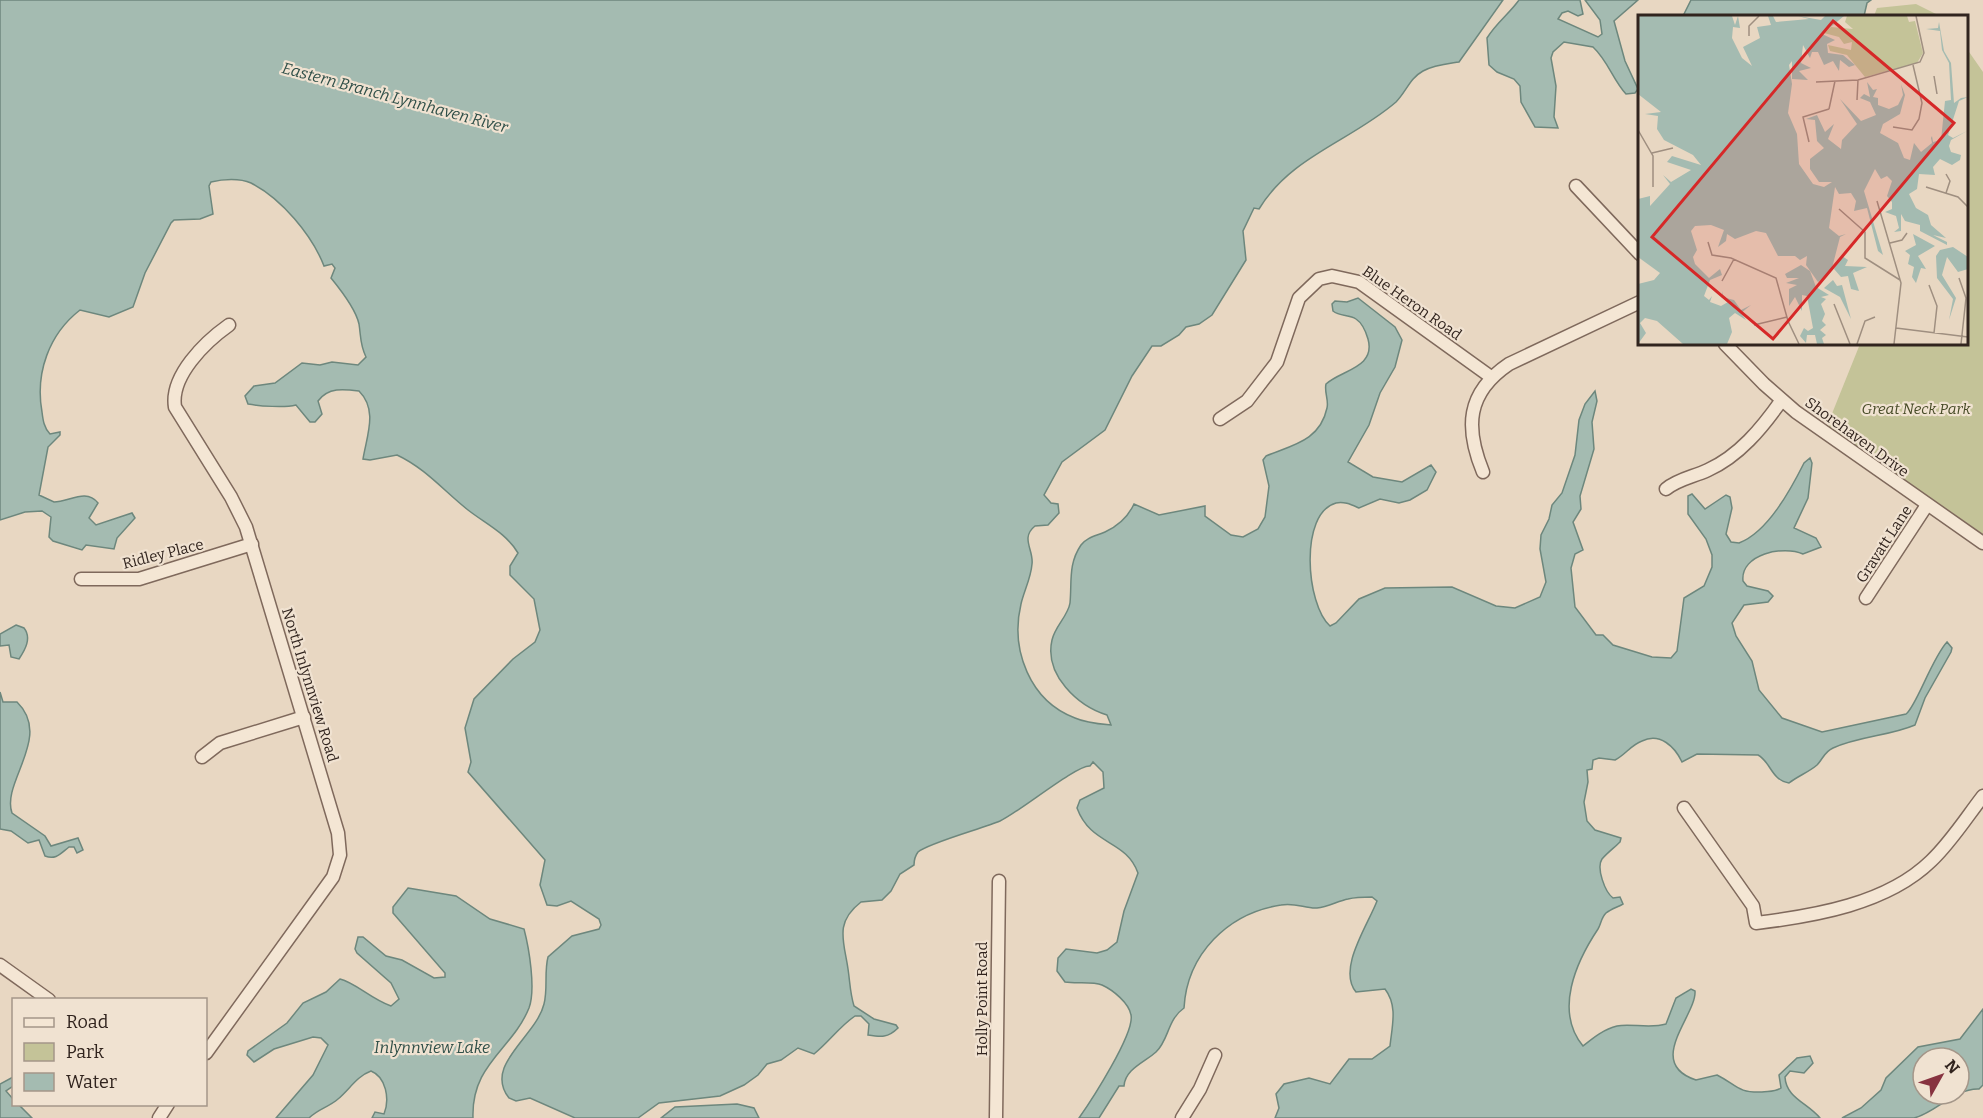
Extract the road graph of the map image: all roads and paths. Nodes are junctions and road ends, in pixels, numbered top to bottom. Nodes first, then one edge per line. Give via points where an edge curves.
1 (1576, 186) dead end
2 (1638, 252) edge
3 (1638, 303) edge
4 (229, 325) dead end
5 (1726, 345) edge
6 (1491, 377) junction
7 (1781, 400) junction
8 (1220, 419) dead end
9 (1483, 472) dead end
10 (1666, 489) dead end
11 (1927, 505) junction
12 (1983, 543) edge
13 (252, 544) junction
14 (81, 579) dead end
15 (1866, 598) dead end
16 (304, 717) junction
17 (202, 757) dead end
18 (1983, 796) edge
19 (1684, 808) dead end
20 (999, 881) dead end
21 (0, 965) edge
22 (48, 998) edge
23 (207, 1052) edge
24 (1215, 1055) dead end
25 (996, 1118) edge
26 (1182, 1118) edge

1 - 2 street
3 - 6 street via 1509,364
4 - 13 street, North Inlynnview Road via 207,342 180,378 174,401 177,413 239,511
5 - 7 street, Shorehaven Drive
6 - 8 street, Blue Heron Road via 1359,282 1332,276 1319,279 1299,298 1277,362 1248,401
6 - 9 street via 1478,395 1471,424 1474,450
7 - 10 street via 1756,433 1731,456
7 - 11 street, Shorehaven Drive
11 - 12 street, Shorehaven Drive
11 - 15 street, Gravatt Lane
13 - 14 street, Ridley Place via 139,579
13 - 16 street, North Inlynnview Road
16 - 17 street via 220,743
16 - 23 street, North Inlynnview Road via 338,833 338,867
18 - 19 street via 1941,851 1905,881 1830,912 1755,923 1753,906
20 - 25 street, Holly Point Road
21 - 22 street
24 - 26 street

